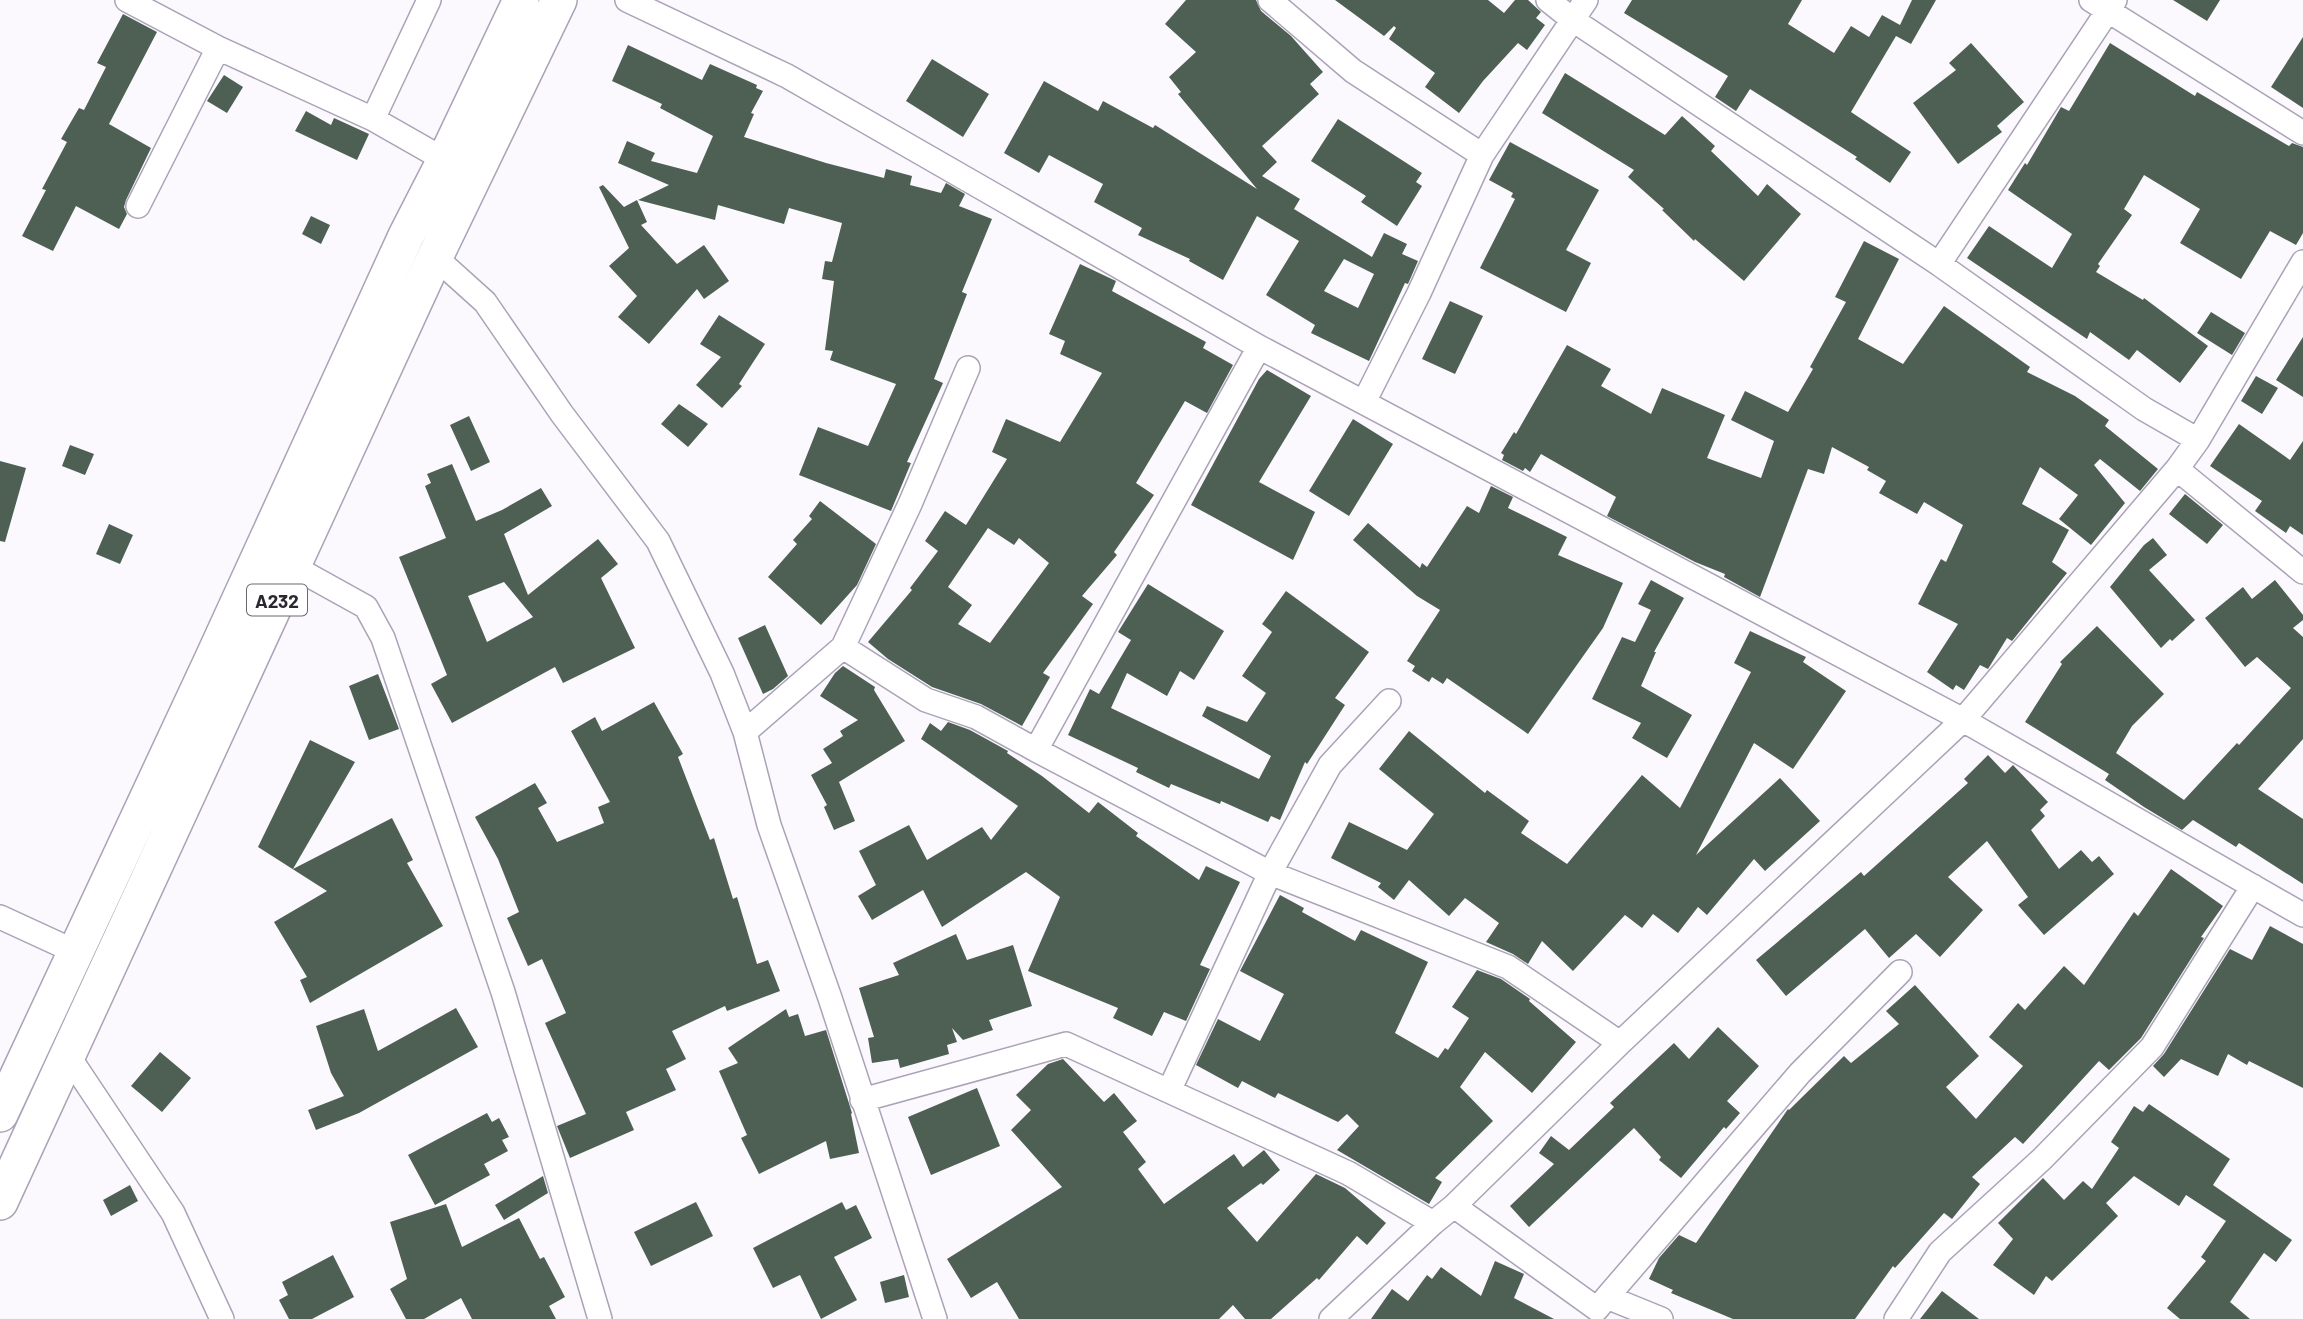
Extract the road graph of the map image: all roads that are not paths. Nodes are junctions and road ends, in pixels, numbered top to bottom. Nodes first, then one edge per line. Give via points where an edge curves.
1 (127, 0) edge
2 (429, 0) edge
3 (521, 0) edge
4 (559, 0) edge
5 (627, 0) edge
6 (1270, 0) edge
7 (1548, 0) edge
8 (1586, 0) edge
9 (2105, 3) edge
10 (1573, 20) junction
11 (218, 48) junction
12 (373, 118) junction
13 (2303, 133) edge
14 (1482, 155) junction
15 (445, 160) junction
16 (138, 206) dead end
17 (435, 257) junction
18 (2303, 262) edge
19 (1939, 264) junction
20 (1259, 347) junction
21 (968, 368) dead end
22 (1364, 402) junction
23 (2198, 440) junction
24 (2177, 469) junction
25 (292, 566) junction
26 (2303, 572) edge
27 (843, 648) junction
28 (227, 667) junction
29 (1389, 701) dead end
30 (1964, 720) junction
31 (746, 732) junction
32 (1036, 750) junction
33 (1270, 873) junction
34 (2253, 886) junction
35 (2303, 915) edge
36 (0, 917) edge
37 (76, 952) junction
38 (1900, 972) dead end
39 (1620, 1043) junction
40 (69, 1057) junction
41 (1169, 1091) junction
42 (862, 1100) junction
43 (0, 1114) edge
44 (0, 1202) edge
45 (1454, 1206) junction
46 (1433, 1223) junction
47 (1599, 1308) edge
48 (222, 1319) edge
49 (600, 1319) edge
50 (935, 1319) edge
51 (1331, 1319) edge
52 (1661, 1319) edge
53 (1896, 1319) edge

1 - 11 street
2 - 12 street
3 - 15 highway, A232
4 - 17 highway, A232
5 - 20 street via 787,76
6 - 14 street via 1353,71
7 - 10 street
8 - 10 street
9 - 13 street
9 - 19 street
10 - 14 street
10 - 19 street
11 - 12 street
11 - 16 street
12 - 15 street
14 - 22 street
15 - 28 highway, A232 via 406,236
17 - 25 highway, A232
17 - 31 street via 485,302 658,541
18 - 23 street
19 - 23 street via 2144,409
20 - 22 street
20 - 32 street
21 - 27 street
22 - 30 street
23 - 24 street
24 - 26 street
24 - 30 street
25 - 28 highway, A232
25 - 49 street via 366,607 383,638 503,992
27 - 31 street
27 - 32 street via 926,700 976,717
28 - 37 highway, A232
28 - 40 highway, A232
29 - 33 street via 1330,765
30 - 34 street
30 - 39 street
31 - 42 street via 769,825
32 - 33 street
33 - 39 street via 1508,967
33 - 41 street
34 - 35 street
34 - 53 street via 2152,1047 2042,1159 1940,1252
36 - 37 street
37 - 43 highway, A232
38 - 47 street via 1800,1073
39 - 45 street
40 - 44 highway, A232
40 - 48 street via 173,1213
41 - 42 street via 1066,1044
41 - 46 street via 1348,1173
42 - 50 street
45 - 46 street
45 - 47 street
46 - 51 street
47 - 52 street

